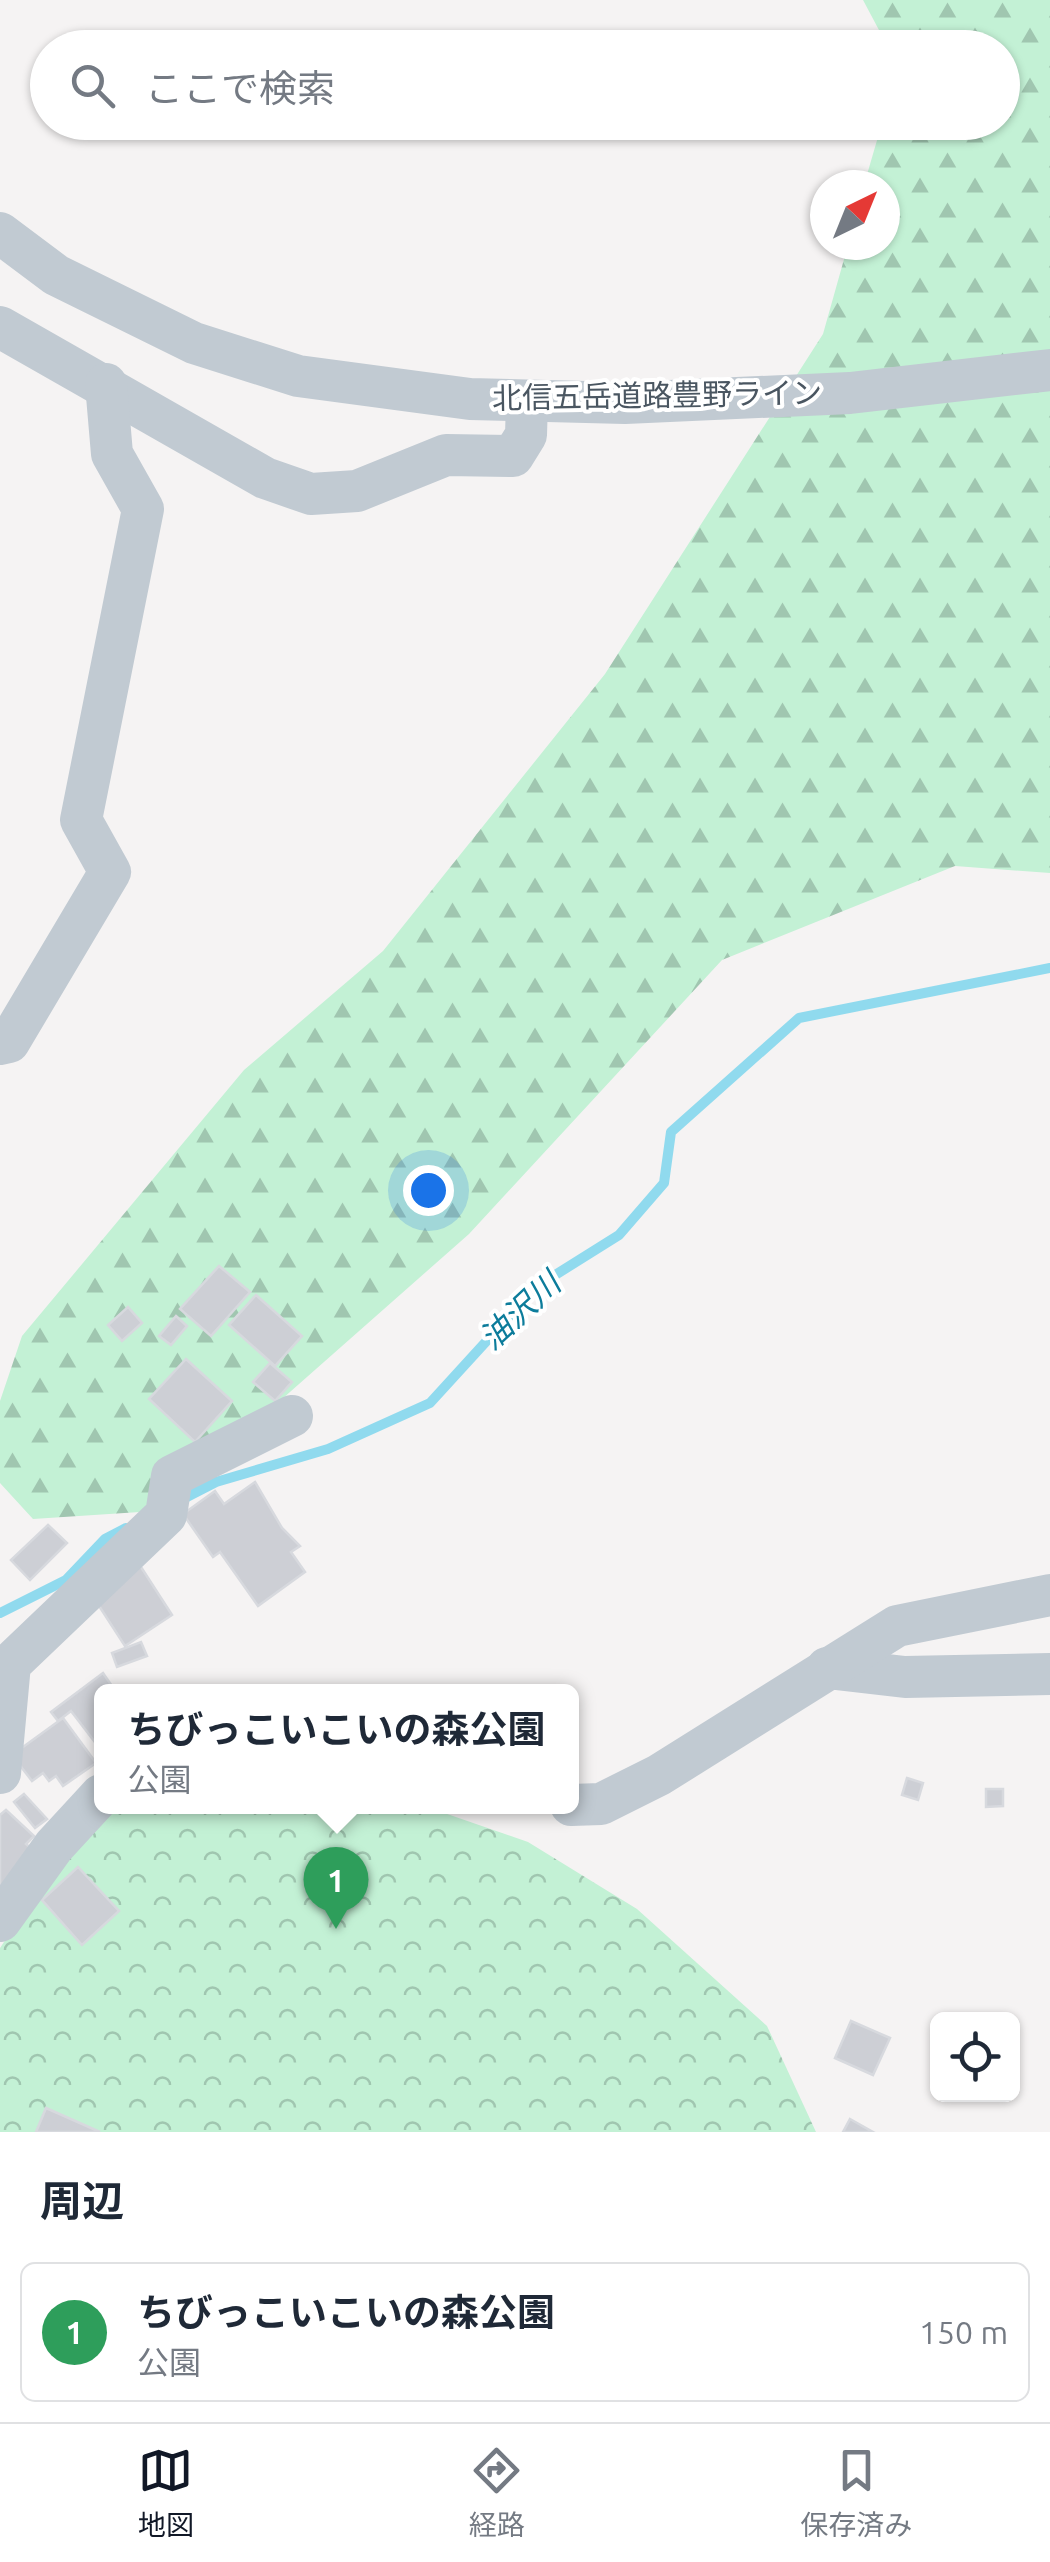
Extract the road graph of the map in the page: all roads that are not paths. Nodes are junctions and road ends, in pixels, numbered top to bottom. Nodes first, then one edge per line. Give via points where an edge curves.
1 (0, 232) edge
2 (0, 327) edge
3 (1050, 370) edge
4 (106, 384) junction
5 (527, 401) junction
6 (0, 1044) edge
7 (292, 1416) dead end
8 (1050, 1595) edge
9 (827, 1668) junction
10 (1050, 1674) edge
11 (0, 1773) edge
12 (94, 1803) edge
13 (579, 1805) edge
14 (0, 1921) edge

1 - 5 street, 北信五岳道路豊野ライン via 56,275 194,343 298,376
2 - 4 street
3 - 5 street, 北信五岳道路豊野ライン via 850,393
4 - 5 street via 265,478 311,494 357,492 446,455 513,456 526,435
4 - 6 street via 112,454 142,509 81,820 110,872 9,1042
7 - 11 street via 169,1495 10,1664
8 - 9 street via 897,1626
9 - 10 street via 905,1677
9 - 13 street via 659,1775 601,1804
12 - 14 street

